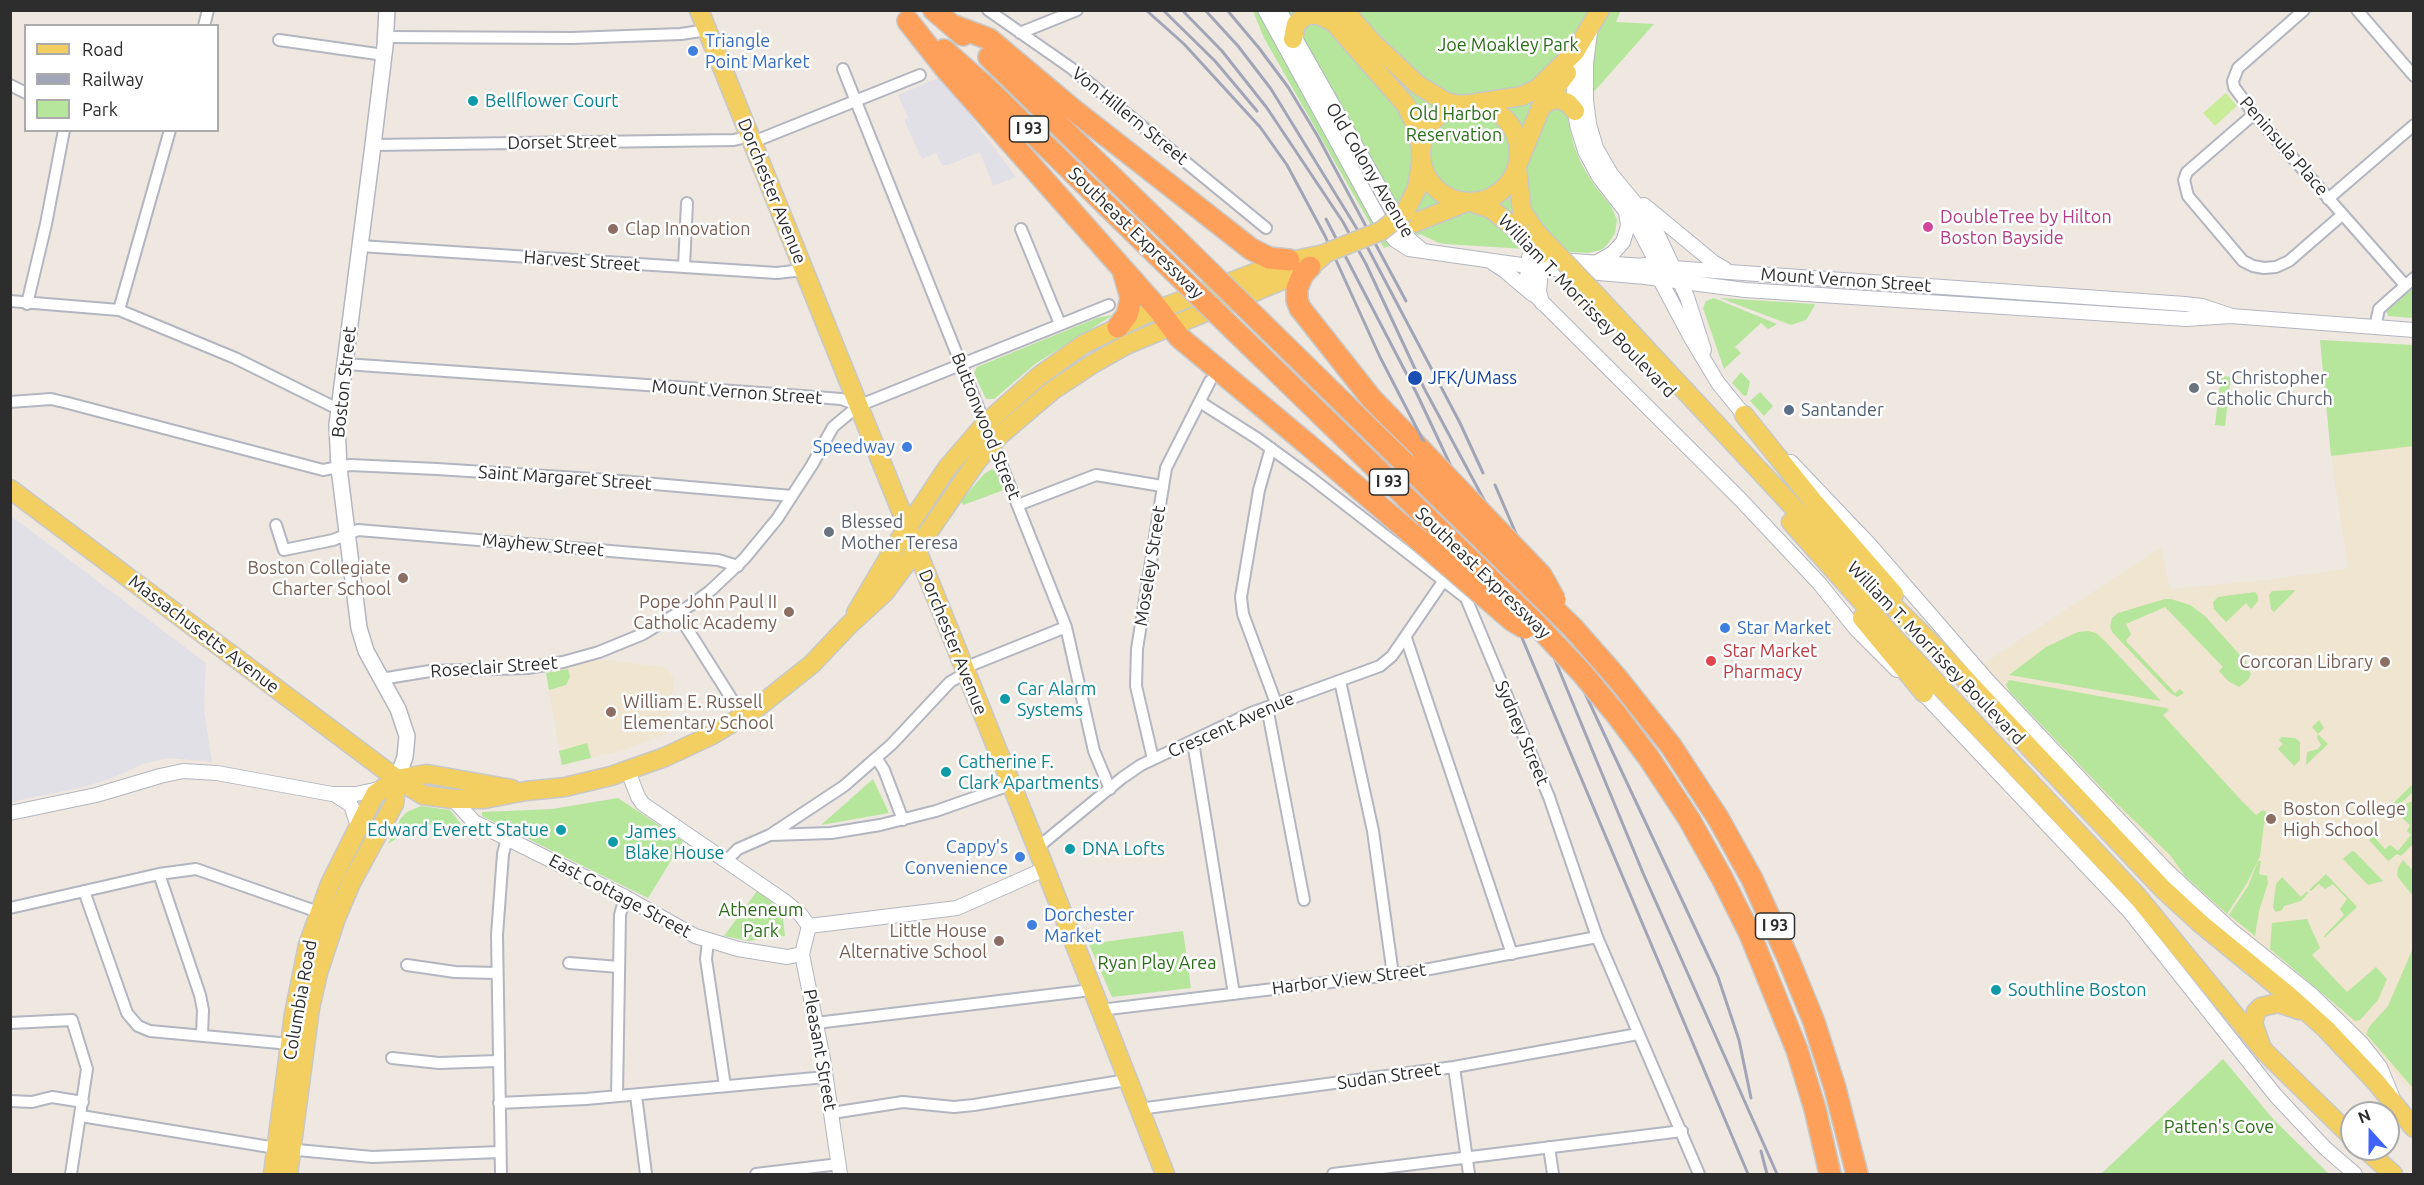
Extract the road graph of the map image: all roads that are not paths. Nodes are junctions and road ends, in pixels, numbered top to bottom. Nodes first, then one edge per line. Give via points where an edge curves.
1 (387, 10) edge
2 (699, 10) edge
3 (934, 10) edge
4 (988, 10) edge
5 (1077, 10) edge
6 (1265, 10) edge
7 (1279, 10) edge
8 (1600, 10) edge
9 (2304, 10) edge
10 (2357, 10) edge
11 (1333, 14) edge
12 (902, 16) edge
13 (952, 25) junction
14 (1591, 27) junction
15 (707, 30) junction
16 (1020, 33) junction
17 (386, 37) junction
18 (1293, 39) junction
19 (279, 40) dead end
20 (1575, 52) junction
21 (384, 55) junction
22 (843, 69) dead end
23 (920, 75) dead end
24 (2414, 76) edge
25 (10, 85) edge
26 (24, 92) edge
27 (856, 101) junction
28 (1464, 105) junction
29 (1541, 106) junction
30 (1575, 111) junction
31 (2254, 114) junction
32 (2414, 125) edge
33 (64, 132) edge
34 (169, 132) edge
35 (752, 139) junction
36 (373, 145) junction
37 (1421, 154) junction
38 (1517, 166) junction
39 (1617, 182) junction
40 (2328, 199) junction
41 (1469, 202) junction
42 (687, 203) dead end
43 (1623, 208) junction
44 (2342, 215) junction
45 (1409, 217) junction
46 (1266, 228) dead end
47 (1021, 229) dead end
48 (1528, 232) junction
49 (360, 246) junction
50 (1426, 252) junction
51 (1460, 255) junction
52 (1318, 260) junction
53 (1289, 261) junction
54 (1488, 261) junction
55 (1597, 262) junction
56 (1535, 263) junction
57 (1119, 266) junction
58 (684, 267) junction
59 (1674, 267) junction
60 (803, 270) junction
61 (1654, 270) junction
62 (1739, 273) junction
63 (1681, 282) junction
64 (2409, 282) edge
65 (1720, 288) junction
66 (10, 301) edge
67 (1542, 303) junction
68 (27, 304) junction
69 (1110, 305) dead end
70 (119, 310) junction
71 (2231, 316) junction
72 (1164, 318) junction
73 (1695, 319) junction
74 (1060, 324) junction
75 (1118, 327) junction
76 (2375, 327) junction
77 (2414, 330) edge
78 (960, 363) junction
79 (345, 364) junction
80 (1710, 370) junction
81 (1210, 381) dead end
82 (10, 402) edge
83 (1200, 402) junction
84 (858, 406) junction
85 (338, 409) junction
86 (1744, 415) junction
87 (985, 424) junction
88 (993, 443) junction
89 (1271, 448) junction
90 (339, 468) junction
91 (1162, 486) junction
92 (10, 489) edge
93 (928, 494) junction
94 (792, 496) junction
95 (896, 499) junction
96 (1018, 505) junction
97 (276, 525) dead end
98 (908, 529) junction
99 (347, 533) junction
100 (916, 550) junction
101 (1818, 552) junction
102 (738, 566) junction
103 (1444, 580) junction
104 (678, 614) junction
105 (849, 625) junction
106 (1066, 627) junction
107 (1573, 628) junction
108 (1406, 638) junction
109 (1934, 646) junction
110 (1559, 648) junction
111 (965, 671) junction
112 (381, 679) junction
113 (1340, 681) junction
114 (1924, 693) junction
115 (1271, 705) junction
116 (743, 717) junction
117 (1193, 742) junction
118 (877, 759) junction
119 (1153, 759) junction
120 (628, 771) junction
121 (397, 779) junction
122 (1010, 785) junction
123 (379, 789) junction
124 (1110, 789) junction
125 (526, 791) junction
126 (332, 794) junction
127 (453, 799) junction
128 (10, 813) edge
129 (903, 820) junction
130 (358, 826) junction
131 (770, 836) junction
132 (507, 838) junction
133 (1037, 848) junction
134 (727, 860) junction
135 (1045, 869) junction
136 (159, 874) junction
137 (84, 891) junction
138 (625, 897) junction
139 (1304, 900) dead end
140 (10, 908) edge
141 (327, 915) junction
142 (809, 926) junction
143 (1597, 937) junction
144 (708, 941) junction
145 (802, 954) junction
146 (1512, 954) junction
147 (569, 963) dead end
148 (407, 965) dead end
149 (619, 967) junction
150 (497, 972) junction
151 (1392, 975) junction
152 (1091, 990) junction
153 (1234, 994) junction
154 (1100, 1010) junction
155 (2314, 1018) junction
156 (10, 1023) edge
157 (816, 1023) junction
158 (1638, 1034) junction
159 (202, 1035) junction
160 (290, 1044) junction
161 (2265, 1052) junction
162 (392, 1058) dead end
163 (498, 1061) junction
164 (1454, 1066) junction
165 (826, 1077) junction
166 (1128, 1080) junction
167 (724, 1086) junction
168 (636, 1095) junction
169 (617, 1096) junction
170 (10, 1101) edge
171 (83, 1102) junction
172 (499, 1103) junction
173 (1139, 1109) junction
174 (2406, 1111) edge
175 (832, 1113) junction
176 (81, 1116) junction
177 (2340, 1126) edge
178 (2414, 1128) edge
179 (1682, 1131) junction
180 (1549, 1147) junction
181 (284, 1149) junction
182 (500, 1152) junction
183 (1467, 1158) junction
184 (2378, 1161) edge
185 (839, 1169) edge
186 (71, 1174) edge
187 (273, 1174) edge
188 (288, 1174) edge
189 (501, 1174) edge
190 (646, 1174) edge
191 (756, 1174) edge
192 (1165, 1174) edge
193 (1332, 1174) edge
194 (1469, 1174) edge
195 (1553, 1174) edge
196 (1699, 1174) edge
197 (1830, 1174) edge
198 (1857, 1174) edge
199 (2355, 1174) edge
200 (2393, 1174) edge

1 - 17 main road, Boston Street
2 - 15 main road, Dorchester Avenue
3 - 13 highway, Southeast Expressway / I 93
4 - 16 street, Von Hillern Street
5 - 16 street
6 - 50 street, Old Colony Avenue via 1382,224 1404,247
7 - 18 street, Old Colony Avenue
8 - 14 main road
9 - 31 street, Peninsula Place via 2235,73 2234,87
10 - 24 street
11 - 18 main road via 1306,15 1296,24
11 - 28 main road via 1372,42 1418,85 1446,102
11 - 37 main road via 1406,105 1415,124
12 - 57 highway
12 - 110 highway, Southeast Expressway / I 93, bridge via 988,89
13 - 53 highway via 989,39 1255,251
13 - 107 highway, Southeast Expressway / I 93, bridge via 1032,98
14 - 20 main road
14 - 39 street via 1586,64 1587,112 1598,152
15 - 17 street via 572,38
15 - 35 main road, Dorchester Avenue
16 - 46 street, Von Hillern Street via 1071,68
17 - 21 main road, Boston Street
18 - 50 street, Old Colony Avenue via 1403,230
19 - 21 street
20 - 28 main road via 1530,93
20 - 29 main road via 1567,73
20 - 30 street, William T. Morrissey Boulevard
21 - 36 main road, Boston Street
22 - 27 street, Buttonwood Street
23 - 27 street, Dorset Street
25 - 26 street
27 - 35 street, Dorset Street
27 - 78 street, Buttonwood Street
28 - 37 main road via 1443,112 1433,121 1424,136
28 - 38 main road via 1491,109 1509,124 1517,141
29 - 30 main road via 1560,99
29 - 38 main road
30 - 43 street, William T. Morrissey Boulevard via 1591,163
31 - 40 street, Peninsula Place
31 - 44 street via 2187,172 2184,180 2188,196 2236,253 2253,266 2276,267 2289,261
32 - 40 street
33 - 68 street
34 - 70 street
35 - 36 street, Dorset Street
35 - 60 main road, Dorchester Avenue
36 - 49 main road, Boston Street
37 - 41 main road via 1425,173 1436,189 1452,199
37 - 45 main road
38 - 41 main road via 1499,192 1486,200
38 - 48 main road, William T. Morrissey Boulevard
39 - 59 street, William T. Morrissey Boulevard via 1648,219
39 - 62 street via 1713,262
40 - 44 street, Peninsula Place
41 - 45 main road
41 - 48 main road, William T. Morrissey Boulevard via 1491,209
42 - 58 street
43 - 55 street via 1628,223 1624,239 1616,251
43 - 61 street, William T. Morrissey Boulevard via 1638,227
44 - 64 street, Peninsula Place
45 - 52 main road, bridge
47 - 74 street
48 - 101 main road, William T. Morrissey Boulevard, bridge via 1576,290
48 - 109 main road, William T. Morrissey Boulevard, bridge via 1595,294 1803,518
49 - 58 street, Harvest Street
49 - 79 main road, Boston Street
50 - 51 street, Mount Vernon Street
51 - 54 street, Mount Vernon Street
51 - 56 street, Mount Vernon Street via 1492,253
52 - 53 main road
52 - 72 main road via 1282,281
52 - 107 highway, bridge via 1297,285 1298,304 1386,414 1541,575
53 - 72 main road
54 - 56 street, Mount Vernon Street
54 - 67 street via 1506,271
55 - 56 street, Mount Vernon Street
55 - 61 street, Mount Vernon Street
56 - 61 street, Mount Vernon Street
56 - 67 street, William T. Morrissey Boulevard
57 - 72 highway
57 - 75 highway via 1131,298 1127,315
58 - 60 street, Harvest Street via 777,273
59 - 61 street, Mount Vernon Street
59 - 62 street, Mount Vernon Street
59 - 63 street, William T. Morrissey Boulevard
60 - 84 main road, Dorchester Avenue
61 - 63 street, Mount Vernon Street
61 - 80 street, William T. Morrissey Boulevard
62 - 71 street, Mount Vernon Street via 2185,304
63 - 65 street, Mount Vernon Street
63 - 73 street, William T. Morrissey Boulevard
64 - 76 street via 2379,309
65 - 71 street, Mount Vernon Street via 2187,319
65 - 73 street via 1699,298
66 - 68 street
67 - 114 street, William T. Morrissey Boulevard via 1740,499 1879,654
68 - 70 street
69 - 74 street
70 - 85 street via 235,358
71 - 76 street, Mount Vernon Street
72 - 75 main road
72 - 88 main road via 1039,401
72 - 110 highway, bridge via 1179,338 1513,621
73 - 80 street, William T. Morrissey Boulevard
74 - 78 street
75 - 87 main road via 1054,364
76 - 77 street, Mount Vernon Street
78 - 84 street
78 - 87 street, Buttonwood Street
79 - 84 street, Mount Vernon Street via 841,399
79 - 85 main road, Boston Street
80 - 86 street, William T. Morrissey Boulevard
81 - 83 street, Moseley Street
82 - 90 street, Saint Margaret Street via 51,399 307,467
83 - 89 street, Sydney Street
83 - 91 street, Moseley Street via 1170,459
84 - 94 street, Roseclair Street via 832,427
84 - 95 main road, Dorchester Avenue
85 - 90 main road, Boston Street
86 - 109 main road
86 - 174 street, William T. Morrissey Boulevard via 1828,499 1988,681 2168,872 2231,930 2312,995 2362,1044
87 - 88 street, Buttonwood Street
87 - 93 main road
88 - 96 street, Buttonwood Street
88 - 100 main road
89 - 103 street, Sydney Street
89 - 115 street via 1259,490 1242,606
90 - 94 street, Saint Margaret Street via 350,465 437,469
90 - 99 main road, Boston Street
91 - 96 street via 1096,475
91 - 119 street, Moseley Street via 1135,662
92 - 121 main road, Massachusetts Avenue
93 - 95 main road
93 - 98 main road
94 - 102 street, Roseclair Street
95 - 98 main road, Dorchester Avenue
96 - 106 street, Buttonwood Street
97 - 99 street, Mayhew Street via 284,550 333,540
98 - 100 main road, Dorchester Avenue
98 - 105 main road
99 - 102 street, Mayhew Street via 358,530 517,542 718,560
99 - 112 main road, Boston Street via 359,628
100 - 105 main road via 885,592
100 - 111 main road, Dorchester Avenue
101 - 114 main road via 1862,619
101 - 161 main road, William T. Morrissey Boulevard via 2137,896
102 - 104 street, Roseclair Street
103 - 108 street, Crescent Avenue
103 - 143 street, Sydney Street via 1466,598 1549,797
104 - 112 street, Roseclair Street via 644,634 563,662 528,668 430,670
104 - 116 street
105 - 116 main road via 786,687
106 - 111 street
106 - 124 street, Buttonwood Street via 1094,751
107 - 198 highway, Southeast Expressway / I 93 via 1671,746 1735,848 1796,975 1820,1039
108 - 113 street, Crescent Avenue via 1380,666
108 - 146 street
109 - 155 main road, William T. Morrissey Boulevard via 2170,895
110 - 197 highway, Southeast Expressway / I 93, bridge via 1649,758 1722,878 1775,991 1797,1050
111 - 118 street
111 - 122 main road, Dorchester Avenue
112 - 121 main road, Boston Street via 407,736
113 - 115 street, Crescent Avenue
113 - 151 street via 1373,831
114 - 199 street, William T. Morrissey Boulevard via 2129,911 2276,1096
115 - 117 street, Crescent Avenue
115 - 139 street
116 - 120 main road via 681,750
117 - 119 street, Crescent Avenue
117 - 153 street
118 - 129 street
118 - 131 street via 824,801
119 - 124 street, Crescent Avenue
120 - 125 main road via 565,787
120 - 134 street via 643,804
121 - 123 main road
121 - 125 main road via 426,774
121 - 127 main road via 423,795
121 - 141 main road, Columbia Road via 394,804 357,872
122 - 129 street
122 - 133 main road, Dorchester Avenue
123 - 126 street via 363,794
123 - 130 main road, Columbia Road
124 - 133 street, Crescent Avenue
125 - 127 main road via 484,799
126 - 128 street via 217,773 183,771
126 - 130 street via 351,805
127 - 132 street, East Cottage Street via 470,820
129 - 131 street via 831,833
130 - 141 main road, Columbia Road
131 - 134 street via 738,849
132 - 138 street, East Cottage Street
132 - 150 street via 497,924
133 - 135 main road, Dorchester Avenue
134 - 142 street via 787,903
135 - 142 street via 957,908
135 - 152 main road, Dorchester Avenue
136 - 137 street
136 - 141 street via 200,870
136 - 159 street via 200,995
137 - 140 street
137 - 159 street via 132,1020 150,1031
138 - 144 street, East Cottage Street
138 - 149 street via 620,915
141 - 160 main road, Columbia Road via 304,961
141 - 181 main road, Columbia Road
142 - 145 street, Pleasant Street
143 - 146 street, Harbor View Street
143 - 158 street, Sydney Street
144 - 145 street, East Cottage Street via 787,957
144 - 167 street via 706,959
145 - 157 street, Pleasant Street
146 - 151 street, Harbor View Street
147 - 149 street
148 - 150 street via 455,972
149 - 169 street
150 - 163 street
151 - 153 street, Harbor View Street
152 - 154 main road, Dorchester Avenue
152 - 157 street
153 - 154 street, Harbor View Street
154 - 166 main road, Dorchester Avenue
155 - 161 main road via 2282,1003 2261,1007 2253,1023
155 - 174 main road, William T. Morrissey Boulevard
156 - 171 street via 72,1020 87,1065
157 - 165 street, Pleasant Street
158 - 164 street, Sudan Street
158 - 179 street, Sydney Street
159 - 160 street
160 - 181 main road, Columbia Road
161 - 177 main road, William T. Morrissey Boulevard
162 - 163 street via 439,1063
163 - 172 street
164 - 173 street, Sudan Street
164 - 183 street
165 - 167 street
165 - 175 street, Pleasant Street
166 - 173 main road, Dorchester Avenue
166 - 175 street via 974,1105 903,1102
167 - 168 street
168 - 169 street
168 - 190 street
169 - 172 street
170 - 171 street via 32,1102 52,1097
171 - 176 street
172 - 182 street
173 - 192 main road, Dorchester Avenue
174 - 178 main road, William T. Morrissey Boulevard
175 - 185 street, Pleasant Street
176 - 181 street
176 - 186 street
179 - 180 street
179 - 196 street, Sydney Street
180 - 183 street
180 - 195 street
181 - 182 street via 379,1157
181 - 187 main road, Columbia Road
181 - 188 main road, Columbia Road
182 - 189 street
183 - 193 street
183 - 194 street
184 - 200 main road
185 - 191 street

